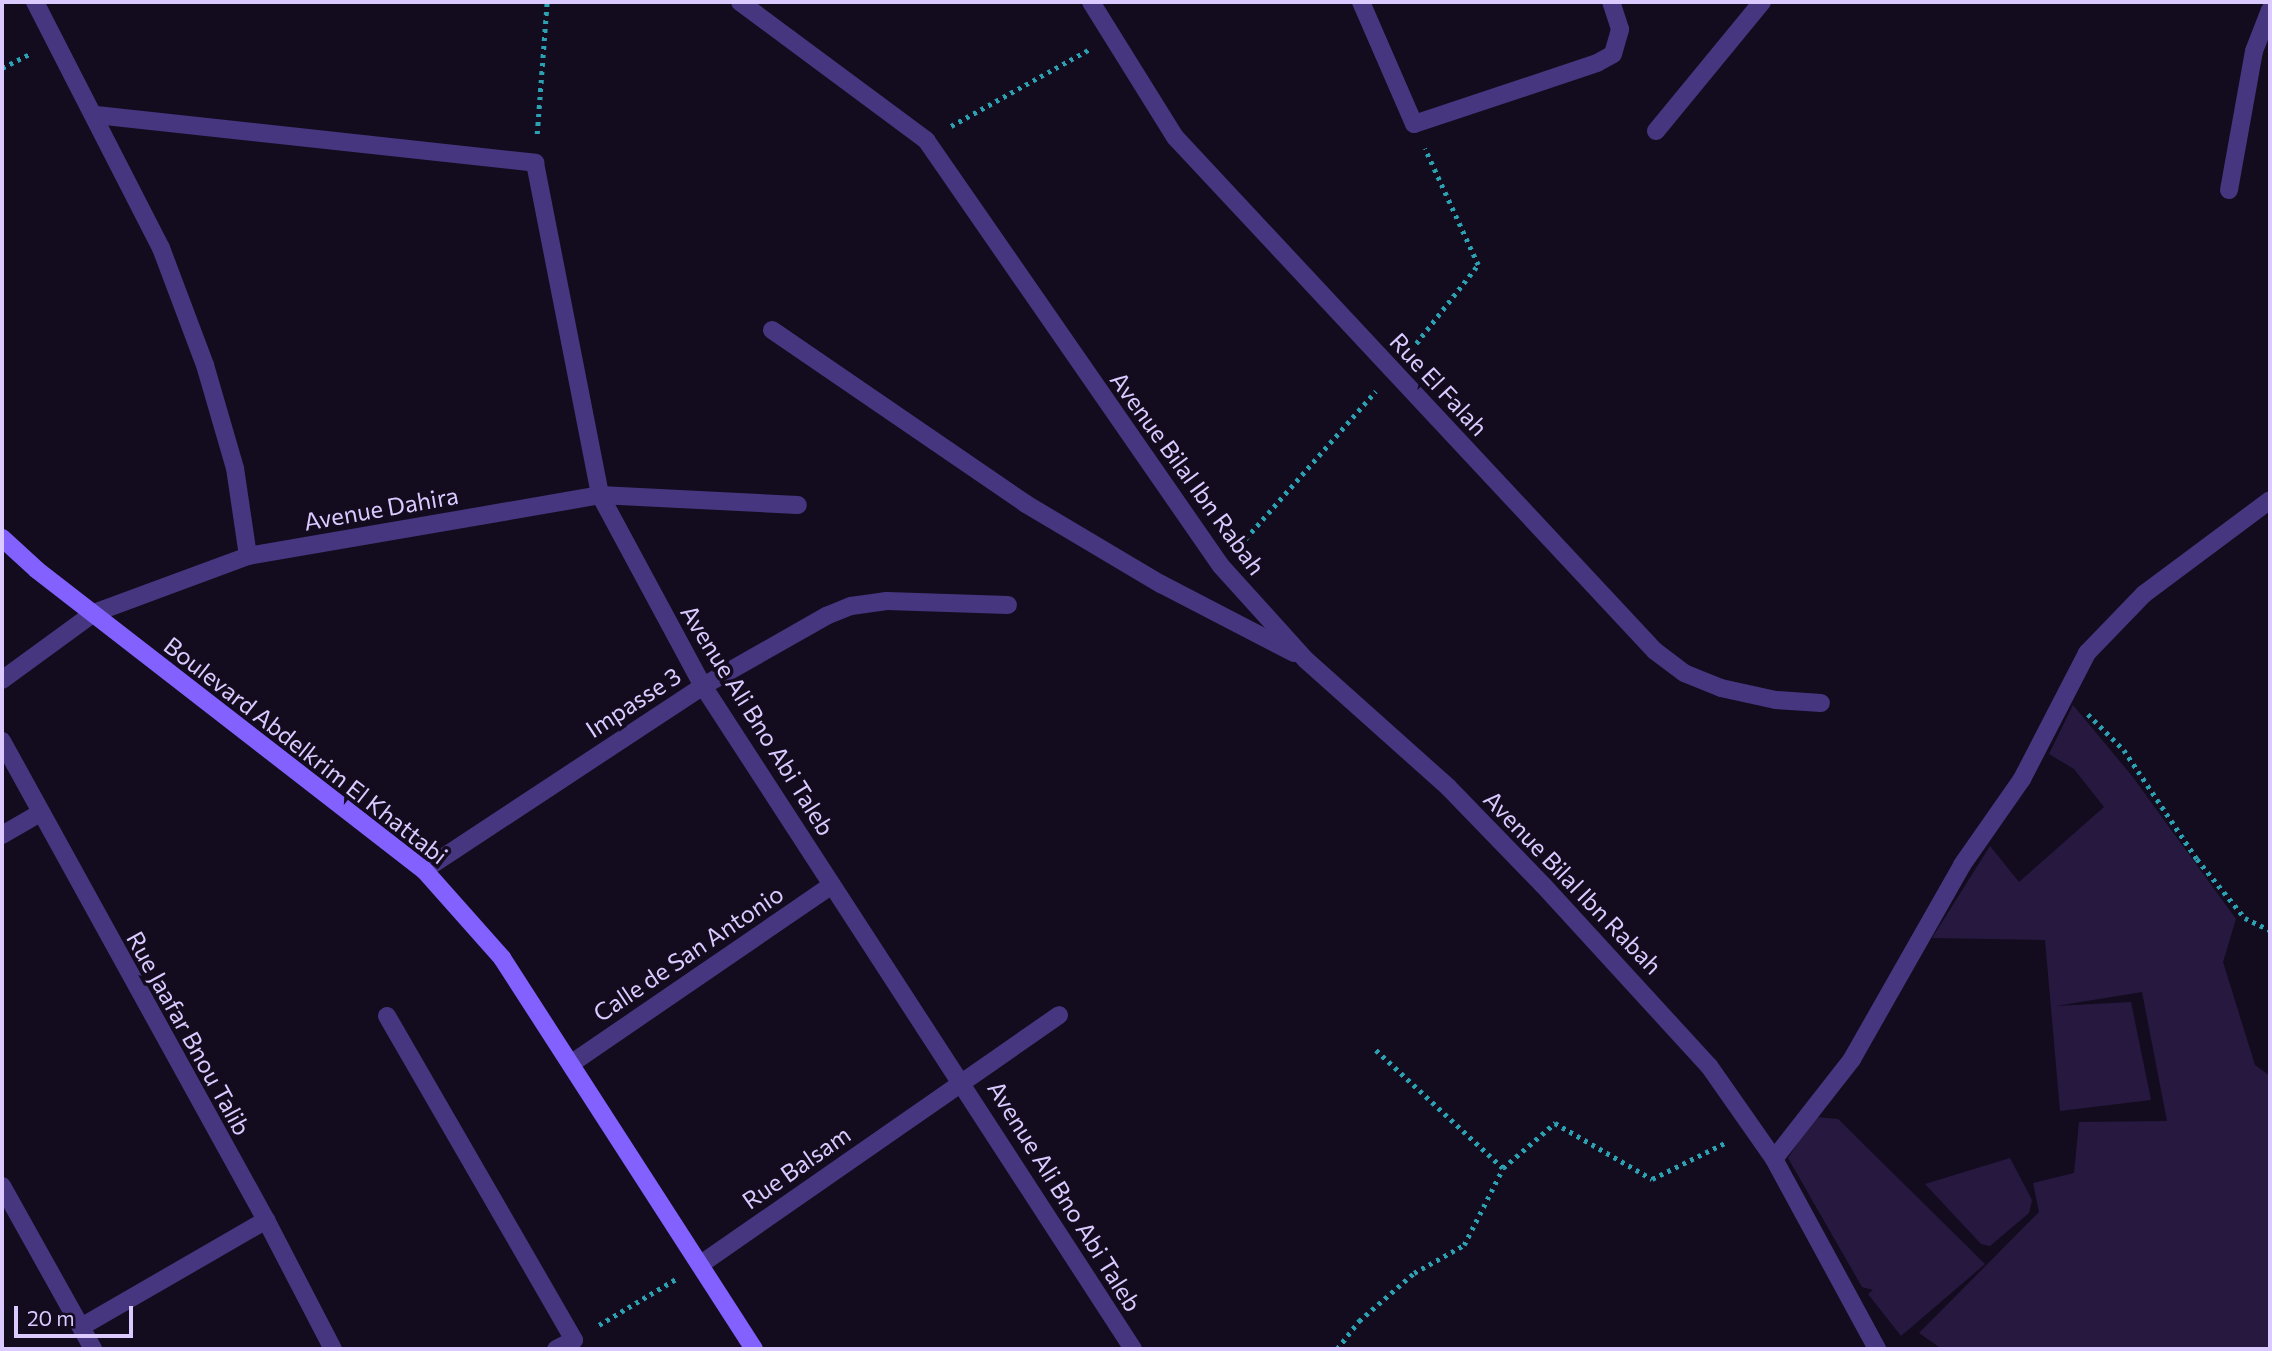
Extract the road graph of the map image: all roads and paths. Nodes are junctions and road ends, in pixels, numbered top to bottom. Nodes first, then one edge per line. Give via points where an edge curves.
1 (35, 2) edge
2 (547, 2) edge
3 (740, 2) edge
4 (1091, 2) edge
5 (1361, 2) edge
6 (1611, 2) edge
7 (1762, 2) edge
8 (2270, 10) edge
9 (1110, 38) junction
10 (96, 115) junction
11 (1414, 124) junction
12 (1656, 131) dead end
13 (926, 140) junction
14 (535, 163) junction
15 (2229, 190) dead end
16 (772, 330) dead end
17 (1394, 371) junction
18 (600, 495) junction
19 (2270, 500) edge
20 (798, 505) dead end
21 (2, 538) edge
22 (248, 556) junction
23 (1221, 566) junction
24 (1008, 605) dead end
25 (94, 613) junction
26 (1306, 660) junction
27 (2, 680) edge
28 (703, 686) junction
29 (2066, 692) junction
30 (1821, 703) dead end
31 (2, 741) edge
32 (40, 813) junction
33 (2, 835) edge
34 (424, 870) junction
35 (832, 885) junction
36 (2270, 930) edge
37 (1059, 1015) dead end
38 (387, 1016) dead end
39 (1376, 1050) dead end
40 (572, 1063) junction
41 (962, 1080) junction
42 (1747, 1121) junction
43 (1774, 1159) junction
44 (1503, 1168) junction
45 (2, 1186) edge
46 (267, 1220) junction
47 (701, 1265) junction
48 (81, 1328) junction
49 (573, 1340) junction
50 (93, 1349) edge
51 (332, 1349) edge
52 (556, 1349) edge
53 (754, 1349) edge
54 (1133, 1349) edge
55 (1337, 1349) edge
56 (1877, 1349) edge

1 - 10 street
2 - 14 path
3 - 13 street, Avenue Bilal Ibn Rabah
4 - 9 street, Rue El Falah
5 - 11 street
6 - 11 street via 1620,29 1613,54
7 - 12 street
8 - 15 street via 2254,51
9 - 13 path
9 - 17 street, Rue El Falah via 1175,137
10 - 14 street
10 - 22 street via 161,248 205,365 235,467
11 - 17 path via 1478,265
13 - 23 street, Avenue Bilal Ibn Rabah
14 - 18 street, Avenue Ali Bno Abi Taleb
16 - 26 street via 1037,511
17 - 23 path
17 - 30 street, Rue El Falah via 1655,651 1684,673 1776,700
18 - 20 street, Avenue Dahira
18 - 22 street, Avenue Dahira
18 - 28 street, Avenue Ali Bno Abi Taleb
19 - 29 street via 2144,594 2087,653
21 - 25 street, Boulevard Abdelkrim El Khattabi
22 - 25 street, Avenue Dahira
23 - 26 street, Avenue Bilal Ibn Rabah
24 - 28 street, Impasse 3 via 940,600 851,606
25 - 27 street, Avenue Dahira
25 - 34 street, Boulevard Abdelkrim El Khattabi
26 - 42 street, Avenue Bilal Ibn Rabah via 1448,787 1612,956 1709,1066
28 - 34 street, Impasse 3
28 - 35 street, Avenue Ali Bno Abi Taleb
29 - 36 path via 2124,750 2197,859 2245,918
29 - 43 street via 2022,779 1962,865 1852,1059
31 - 32 street, Rue Jaafar Bnou Talib
32 - 33 street
32 - 46 street, Rue Jaafar Bnou Talib
34 - 40 street, Boulevard Abdelkrim El Khattabi via 502,958
35 - 40 street, Calle de San Antonio
35 - 41 street, Avenue Ali Bno Abi Taleb
37 - 41 street, Rue Balsam
38 - 49 street
39 - 44 path
40 - 47 street, Boulevard Abdelkrim El Khattabi
41 - 47 street, Rue Balsam
41 - 54 street, Avenue Ali Bno Abi Taleb
42 - 43 street, Avenue Bilal Ibn Rabah
42 - 44 path via 1724,1145 1652,1179 1555,1123
43 - 56 street, Avenue Bilal Ibn Rabah
44 - 55 path via 1464,1245 1414,1273 1359,1321
45 - 48 street
46 - 48 street
46 - 51 street, Rue Jaafar Bnou Talib
47 - 49 path
47 - 53 street, Boulevard Abdelkrim El Khattabi
48 - 50 street
49 - 52 street

